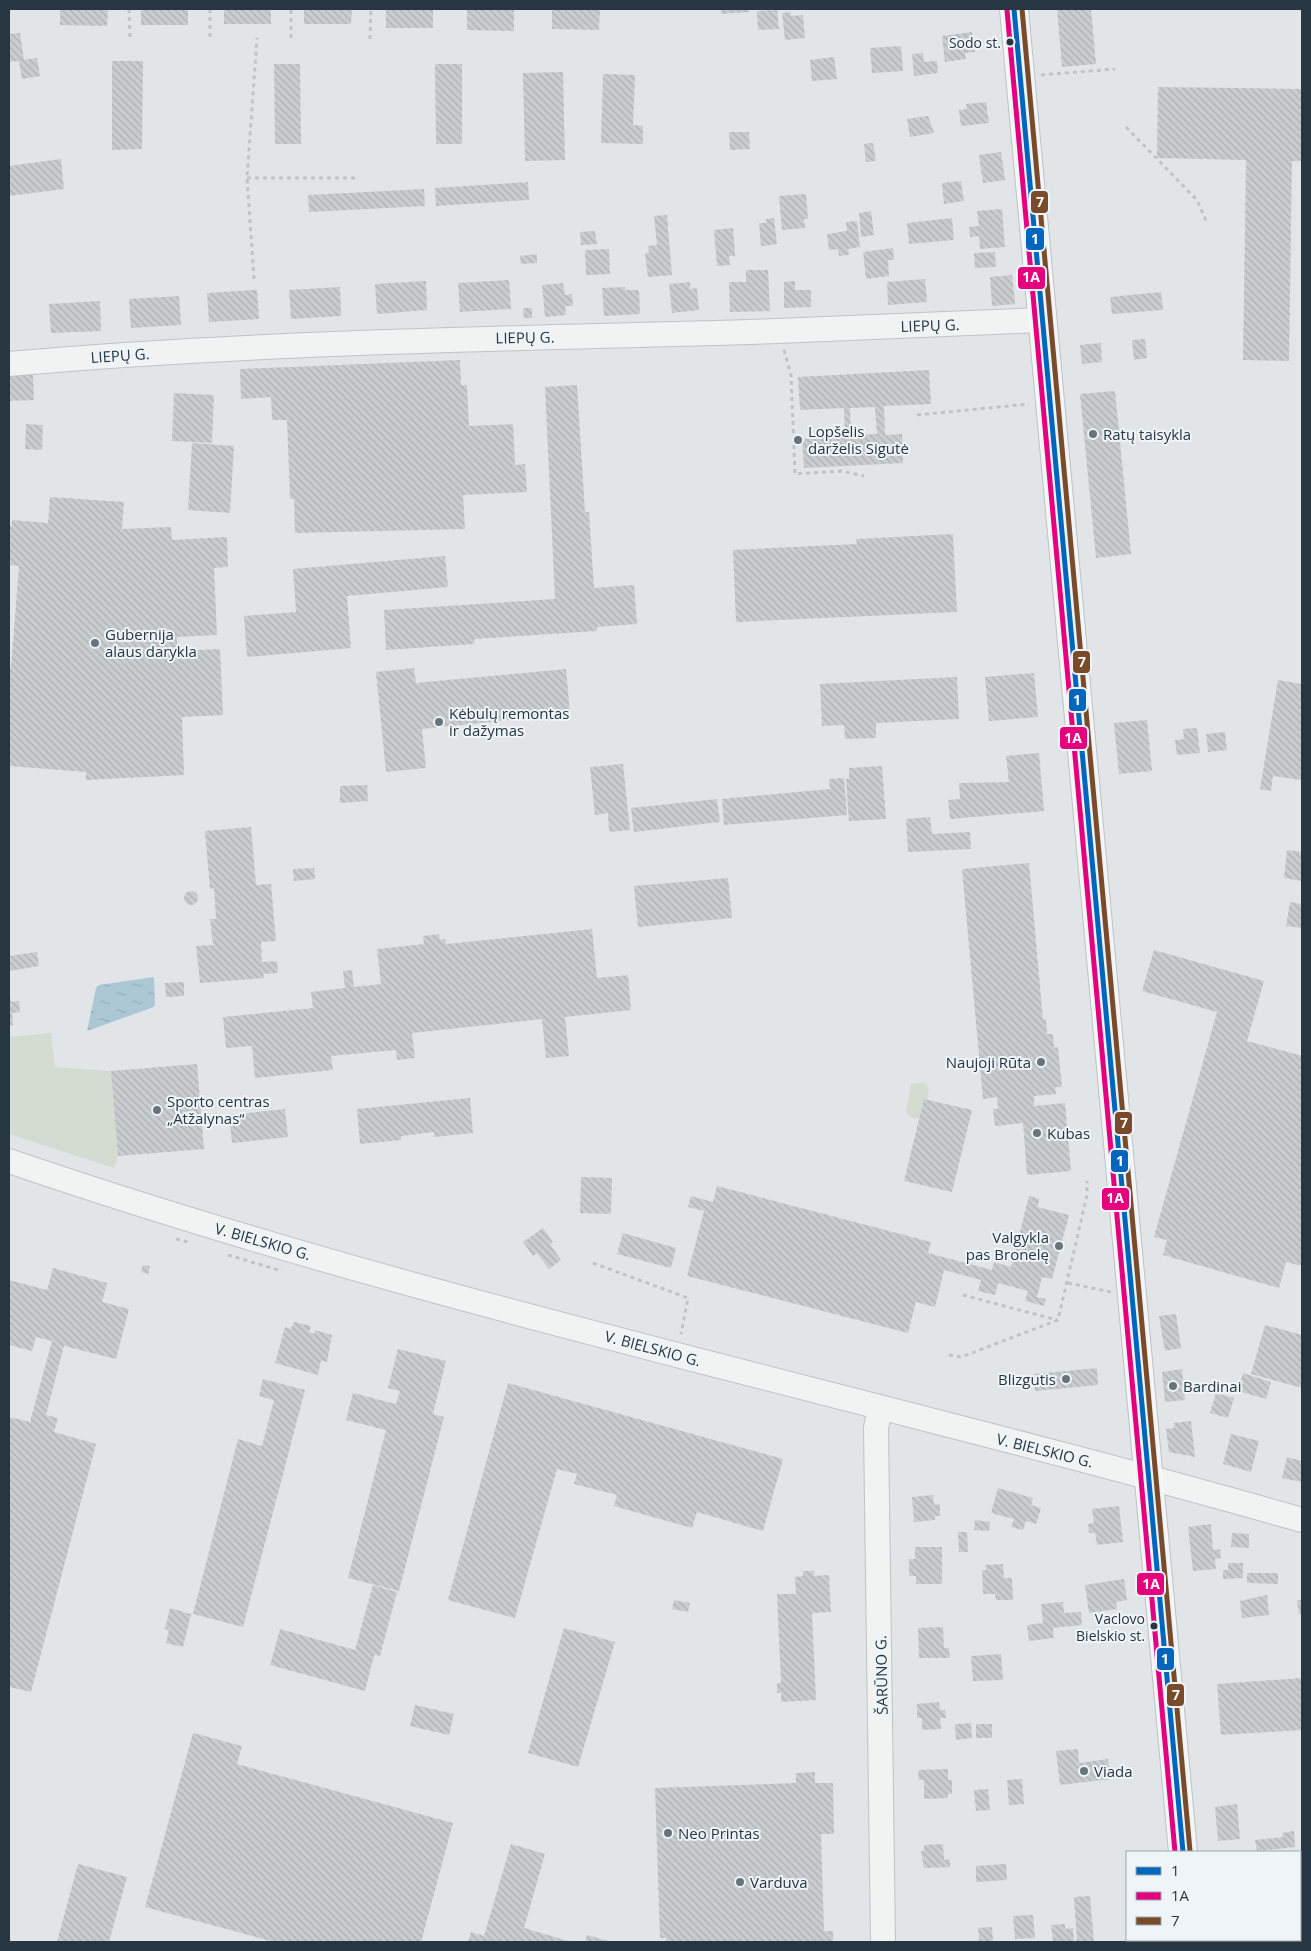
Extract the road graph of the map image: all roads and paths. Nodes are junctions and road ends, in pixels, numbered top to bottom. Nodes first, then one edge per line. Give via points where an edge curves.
1 (130, 9) edge
2 (210, 9) edge
3 (291, 9) edge
4 (371, 9) edge
5 (1014, 9) edge
6 (130, 36) dead end
7 (210, 37) dead end
8 (257, 38) dead end
9 (291, 38) dead end
10 (370, 39) dead end
11 (1115, 69) dead end
12 (1020, 77) junction
13 (1126, 127) dead end
14 (247, 178) junction
15 (355, 178) dead end
16 (1208, 223) dead end
17 (254, 279) dead end
18 (1042, 320) junction
19 (778, 331) junction
20 (9, 364) edge
21 (1049, 401) junction
22 (917, 414) dead end
23 (864, 476) dead end
24 (9, 1161) edge
25 (1088, 1181) dead end
26 (593, 1263) dead end
27 (1068, 1282) junction
28 (963, 1295) dead end
29 (1132, 1297) junction
30 (685, 1313) dead end
31 (1058, 1320) junction
32 (949, 1355) dead end
33 (880, 1408) junction
34 (1149, 1476) junction
35 (1302, 1520) edge
36 (1182, 1851) edge
37 (883, 1942) edge

1 - 6 path
2 - 7 path
3 - 9 path
4 - 10 path
5 - 12 main road
8 - 14 path
11 - 12 path
12 - 18 main road
13 - 16 path via 1197,200
14 - 15 path
14 - 17 path
18 - 19 street, LIEPŲ G.
18 - 21 main road
19 - 20 street, LIEPŲ G. via 422,340 117,354
19 - 23 path via 791,375 795,474 841,471
21 - 22 path via 1006,408
21 - 29 main road
24 - 33 street, V. BIELSKIO G. via 162,1212 372,1273
25 - 27 path
26 - 30 path via 688,1298
27 - 29 path
27 - 31 path
28 - 31 path
29 - 34 main road
31 - 32 path via 961,1357
33 - 34 street, V. BIELSKIO G.
33 - 37 street, ŠARŪNO G. via 876,1428
34 - 35 street, V. BIELSKIO G.
34 - 36 main road

